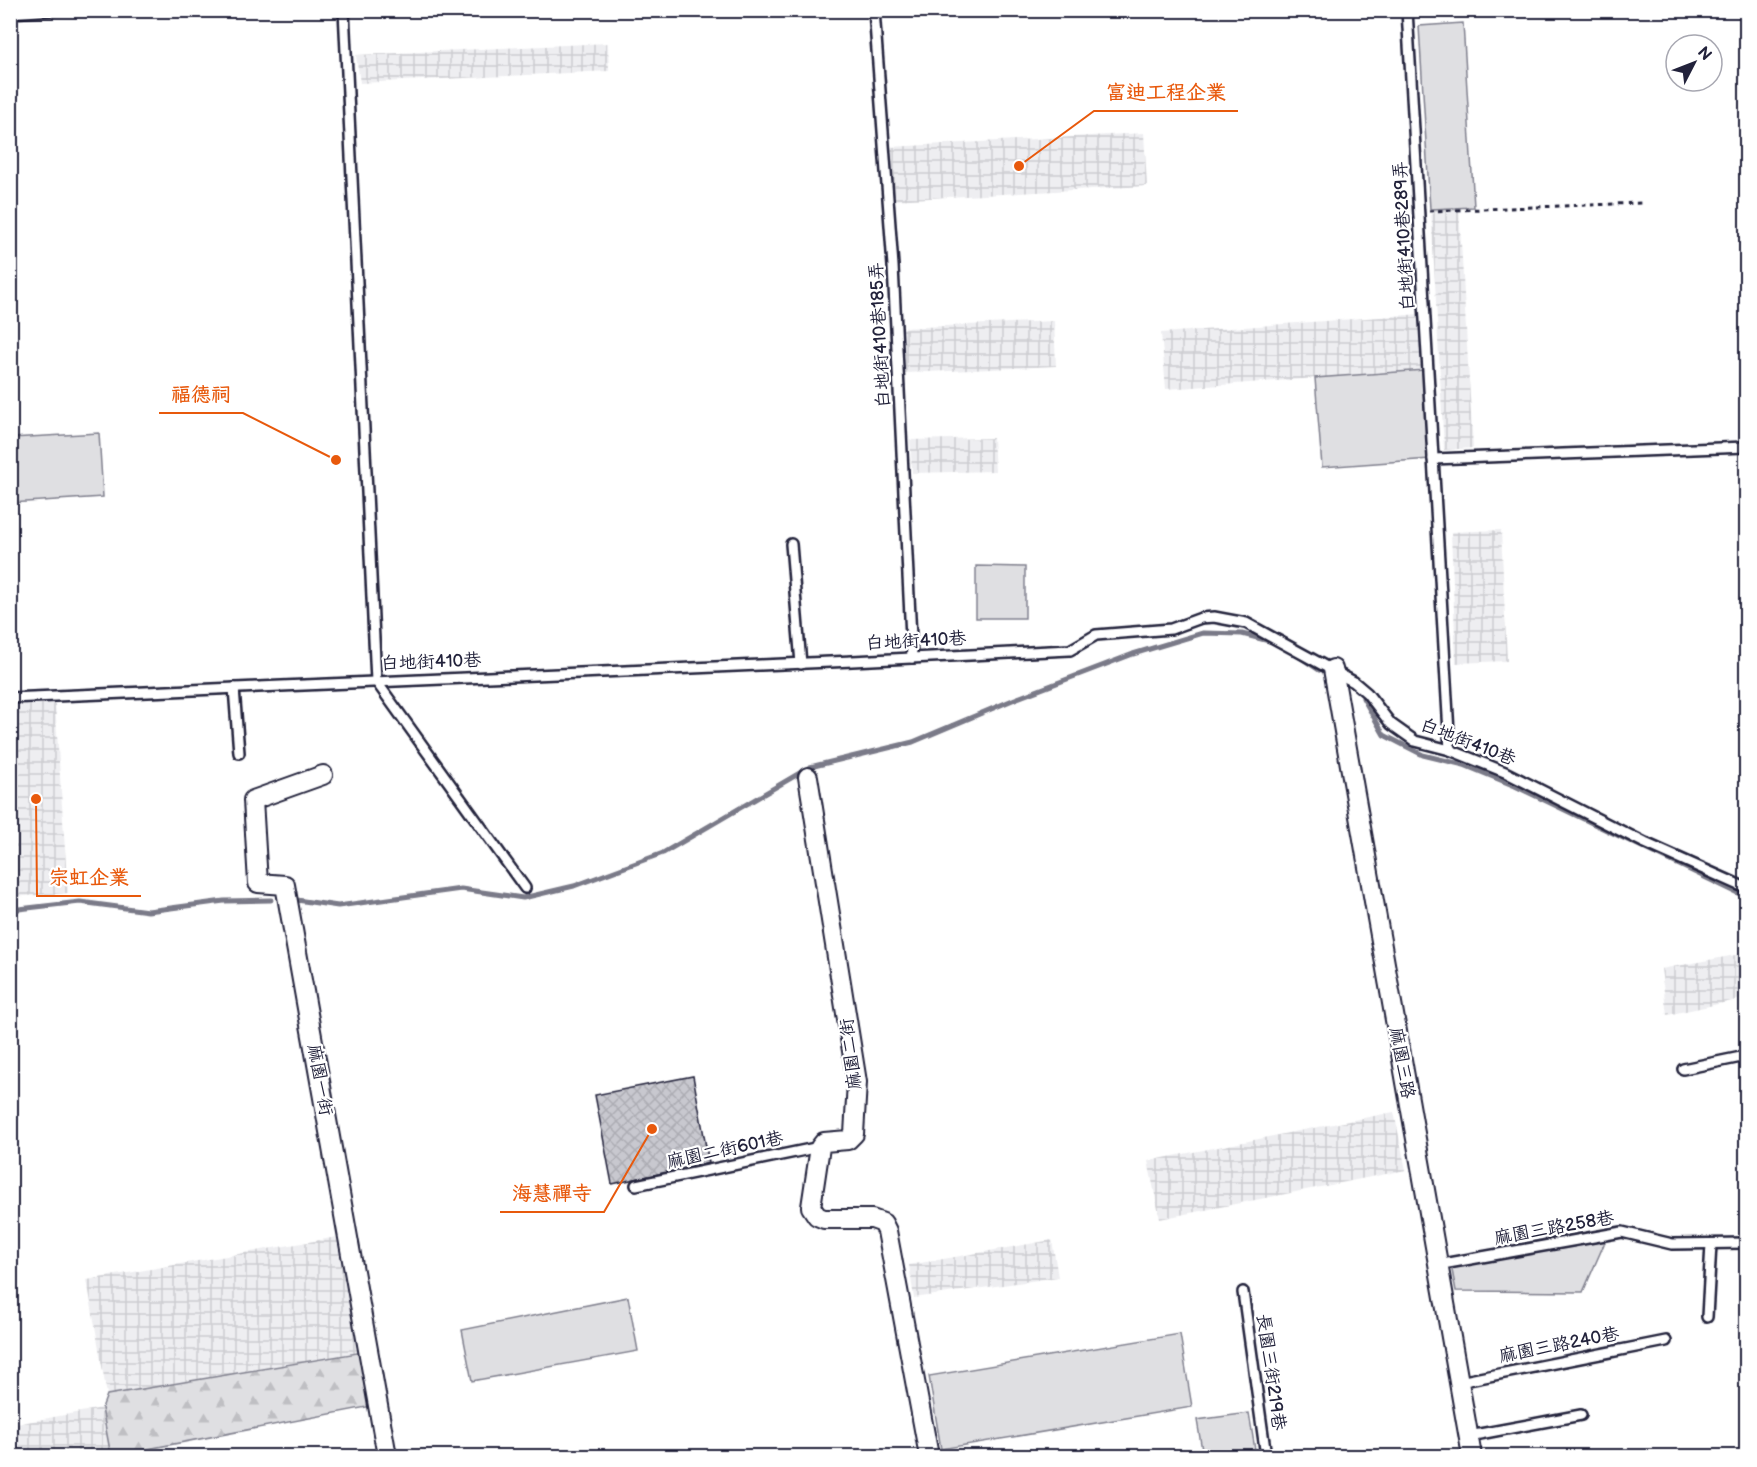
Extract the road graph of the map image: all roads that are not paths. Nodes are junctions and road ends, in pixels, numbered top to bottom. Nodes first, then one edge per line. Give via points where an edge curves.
1 (53, 10) edge
2 (344, 10) edge
3 (874, 10) edge
4 (1407, 10) edge
5 (10, 13) edge
6 (1746, 447) edge
7 (1433, 459) junction
8 (791, 544) dead end
9 (912, 658) junction
10 (801, 664) junction
11 (1333, 669) junction
12 (376, 681) junction
13 (234, 688) junction
14 (10, 698) edge
15 (1450, 750) junction
16 (239, 753) dead end
17 (323, 775) dead end
18 (808, 777) dead end
19 (525, 888) dead end
20 (1746, 888) edge
21 (1746, 1056) edge
22 (1683, 1069) dead end
23 (820, 1147) junction
24 (636, 1185) dead end
25 (1746, 1243) edge
26 (1711, 1244) junction
27 (1437, 1265) junction
28 (1243, 1292) dead end
29 (1707, 1317) dead end
30 (1666, 1341) dead end
31 (1459, 1382) junction
32 (1581, 1415) dead end
33 (1469, 1436) junction
34 (387, 1456) edge
35 (929, 1456) edge
36 (1266, 1456) edge
37 (1472, 1456) edge

1 - 5 lane
2 - 12 lane
3 - 9 lane, 白地街410巷185弄 via 893,266
4 - 7 lane, 白地街410巷289弄
6 - 7 lane
7 - 15 lane, 白地街410巷289弄
8 - 10 lane
9 - 10 lane, 白地街410巷
9 - 11 lane, 白地街410巷 via 1070,650 1096,635 1171,628 1214,617 1245,624
10 - 12 lane, 白地街410巷
11 - 15 lane, 白地街410巷 via 1367,693 1391,723 1415,741
11 - 27 street, 麻園三路
12 - 13 lane, 白地街410巷
12 - 19 lane
13 - 14 lane, 白地街410巷
13 - 16 lane
15 - 20 lane, 白地街410巷 via 1505,772 1645,843
17 - 34 street, 麻園一街 via 253,800 258,883 285,885
18 - 23 street, 麻園二街 via 857,1082 854,1134 848,1140 824,1142
21 - 22 lane
23 - 24 lane, 麻園二街601巷
23 - 35 street via 811,1207 818,1216 824,1220 872,1219 883,1223 887,1231
25 - 26 lane, 麻園三路258巷
26 - 27 lane, 麻園三路258巷 via 1672,1244 1622,1232
26 - 29 lane
27 - 31 street, 麻園三路
28 - 36 lane, 長園三街219巷
30 - 31 lane, 麻園三路240巷
31 - 33 street, 麻園三路
32 - 33 lane
33 - 37 street, 麻園三路

